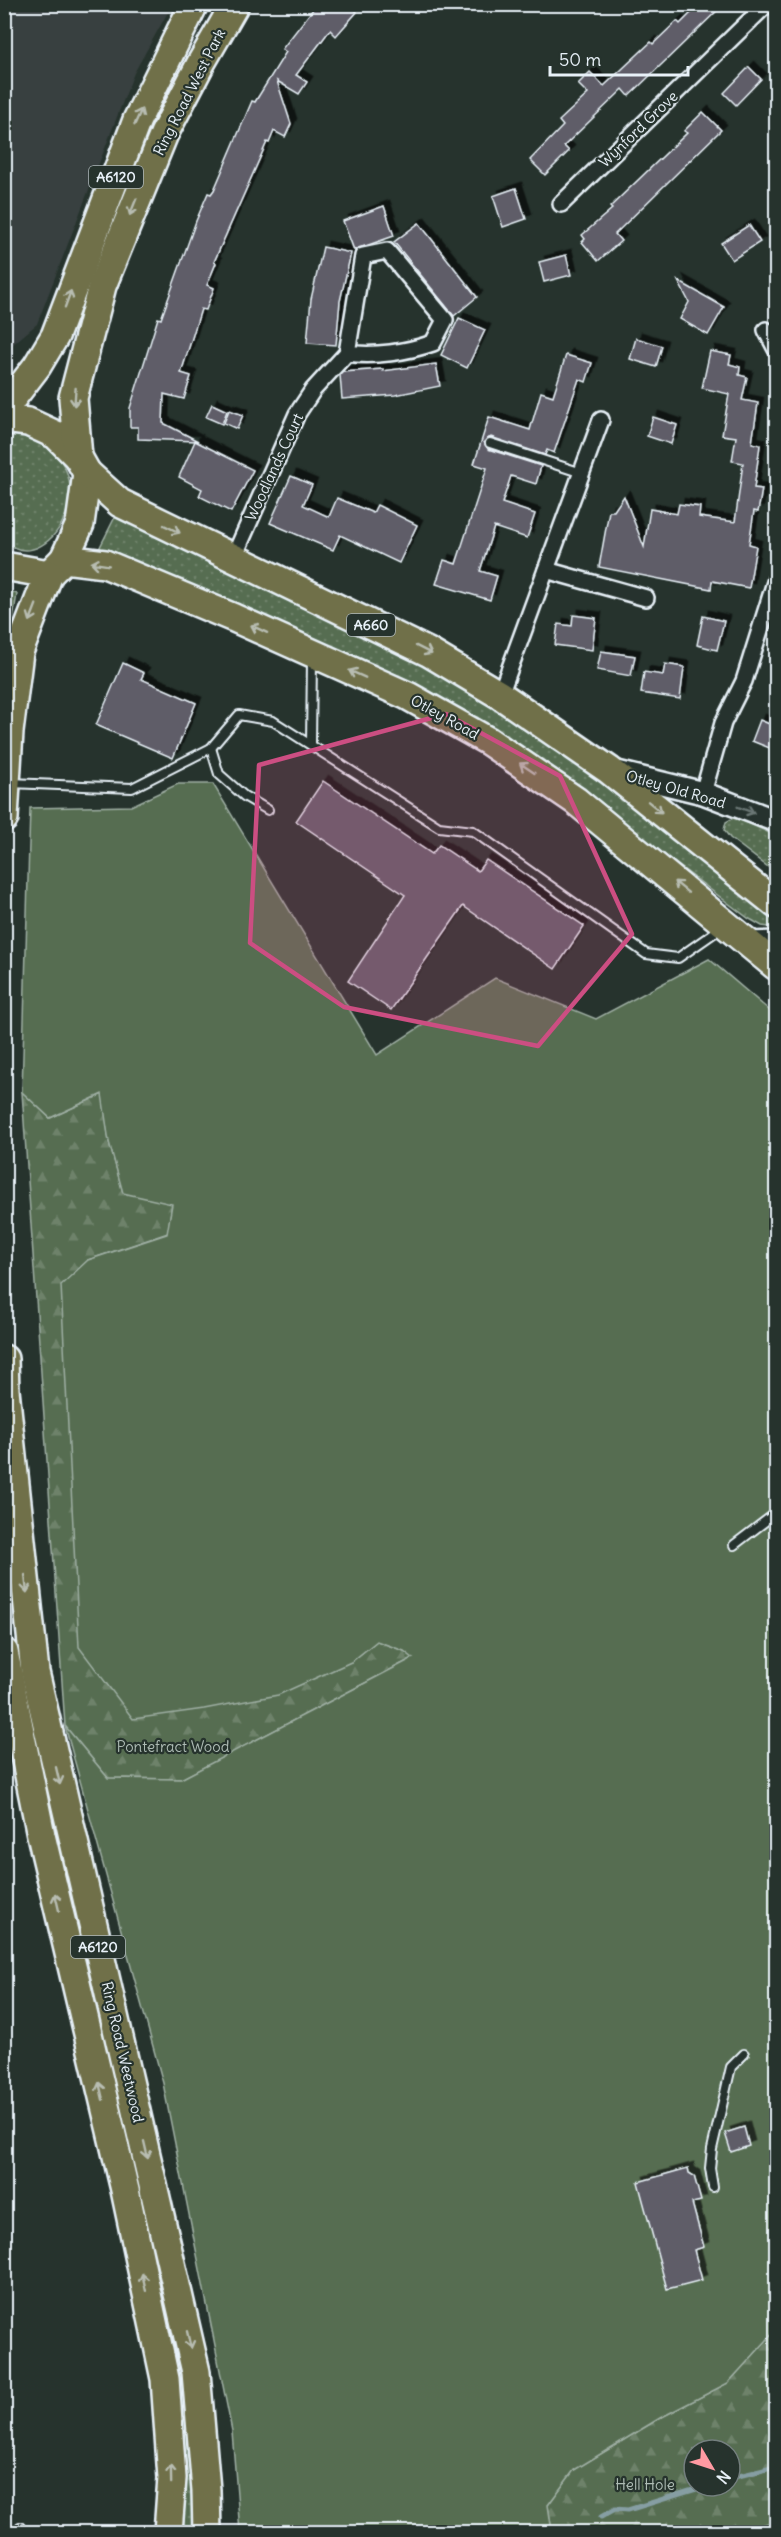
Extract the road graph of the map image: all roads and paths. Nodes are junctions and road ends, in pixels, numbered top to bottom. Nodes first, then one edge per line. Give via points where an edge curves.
1 (195, 4) edge
2 (236, 4) edge
3 (767, 4) edge
4 (561, 204) dead end
5 (766, 330) dead end
6 (777, 349) edge
7 (347, 352) junction
8 (4, 409) edge
9 (4, 419) edge
10 (601, 420) dead end
11 (490, 443) dead end
12 (82, 465) junction
13 (582, 472) junction
14 (233, 559) junction
15 (4, 566) edge
16 (56, 567) junction
17 (546, 570) junction
18 (777, 579) edge
19 (646, 598) dead end
20 (312, 654) junction
21 (500, 695) junction
22 (311, 744) junction
23 (211, 748) junction
24 (609, 770) junction
25 (6, 783) junction
26 (703, 793) junction
27 (268, 810) dead end
28 (4, 818) edge
29 (777, 821) edge
30 (777, 904) edge
31 (727, 924) junction
32 (763, 943) edge
33 (777, 966) edge
34 (4, 1359) edge
35 (777, 1513) edge
36 (734, 1545) dead end
37 (4, 1652) edge
38 (744, 2054) dead end
39 (713, 2187) dead end
40 (168, 2532) edge
41 (207, 2532) edge

8 -> 1 highway, Ring Road West Park / A6120 via 55,336 137,120
2 -> 12 highway, Ring Road West Park / A6120 via 165,134 102,286 74,398
3 - 4 street, Wynford Grove
5 - 6 street
7 - 7 street via 362,355 417,349 433,343 445,320 387,250 363,256
7 - 14 street, Woodlands Court via 297,414
9 - 12 highway via 28,422 56,435
10 - 13 street
11 - 13 lane
12 -> 14 highway, A660 via 120,503
12 - 16 highway, A6120 via 80,524
13 - 17 street
14 -> 21 highway, A660 via 428,652
15 - 16 highway, Otley Road
20 -> 16 highway, Otley Road via 105,564
16 -> 25 highway, A6120 via 19,652
17 - 19 street
17 - 21 street
18 - 26 street via 744,681 723,723
20 - 22 lane
31 -> 20 highway, Otley Road via 576,801 488,741 408,696
21 - 24 highway, A660
22 - 23 lane via 273,720 239,715
22 - 31 lane via 439,826 473,831 646,954 678,958
23 - 25 lane via 132,788
23 - 27 lane via 219,774
24 - 26 street, Otley Old Road
24 -> 30 highway, A660
25 - 28 highway, A6120
26 -> 29 street, Otley Old Road
31 - 32 highway, Otley Road
32 - 33 highway, Otley Road
34 -> 41 highway, Ring Road Weetwood / A6120 via 35,1672 196,2372
35 - 36 lane
40 -> 37 highway, Ring Road Weetwood / A6120 via 172,2478 165,2379 125,2190 41,1835
38 - 39 lane via 731,2067 712,2149

